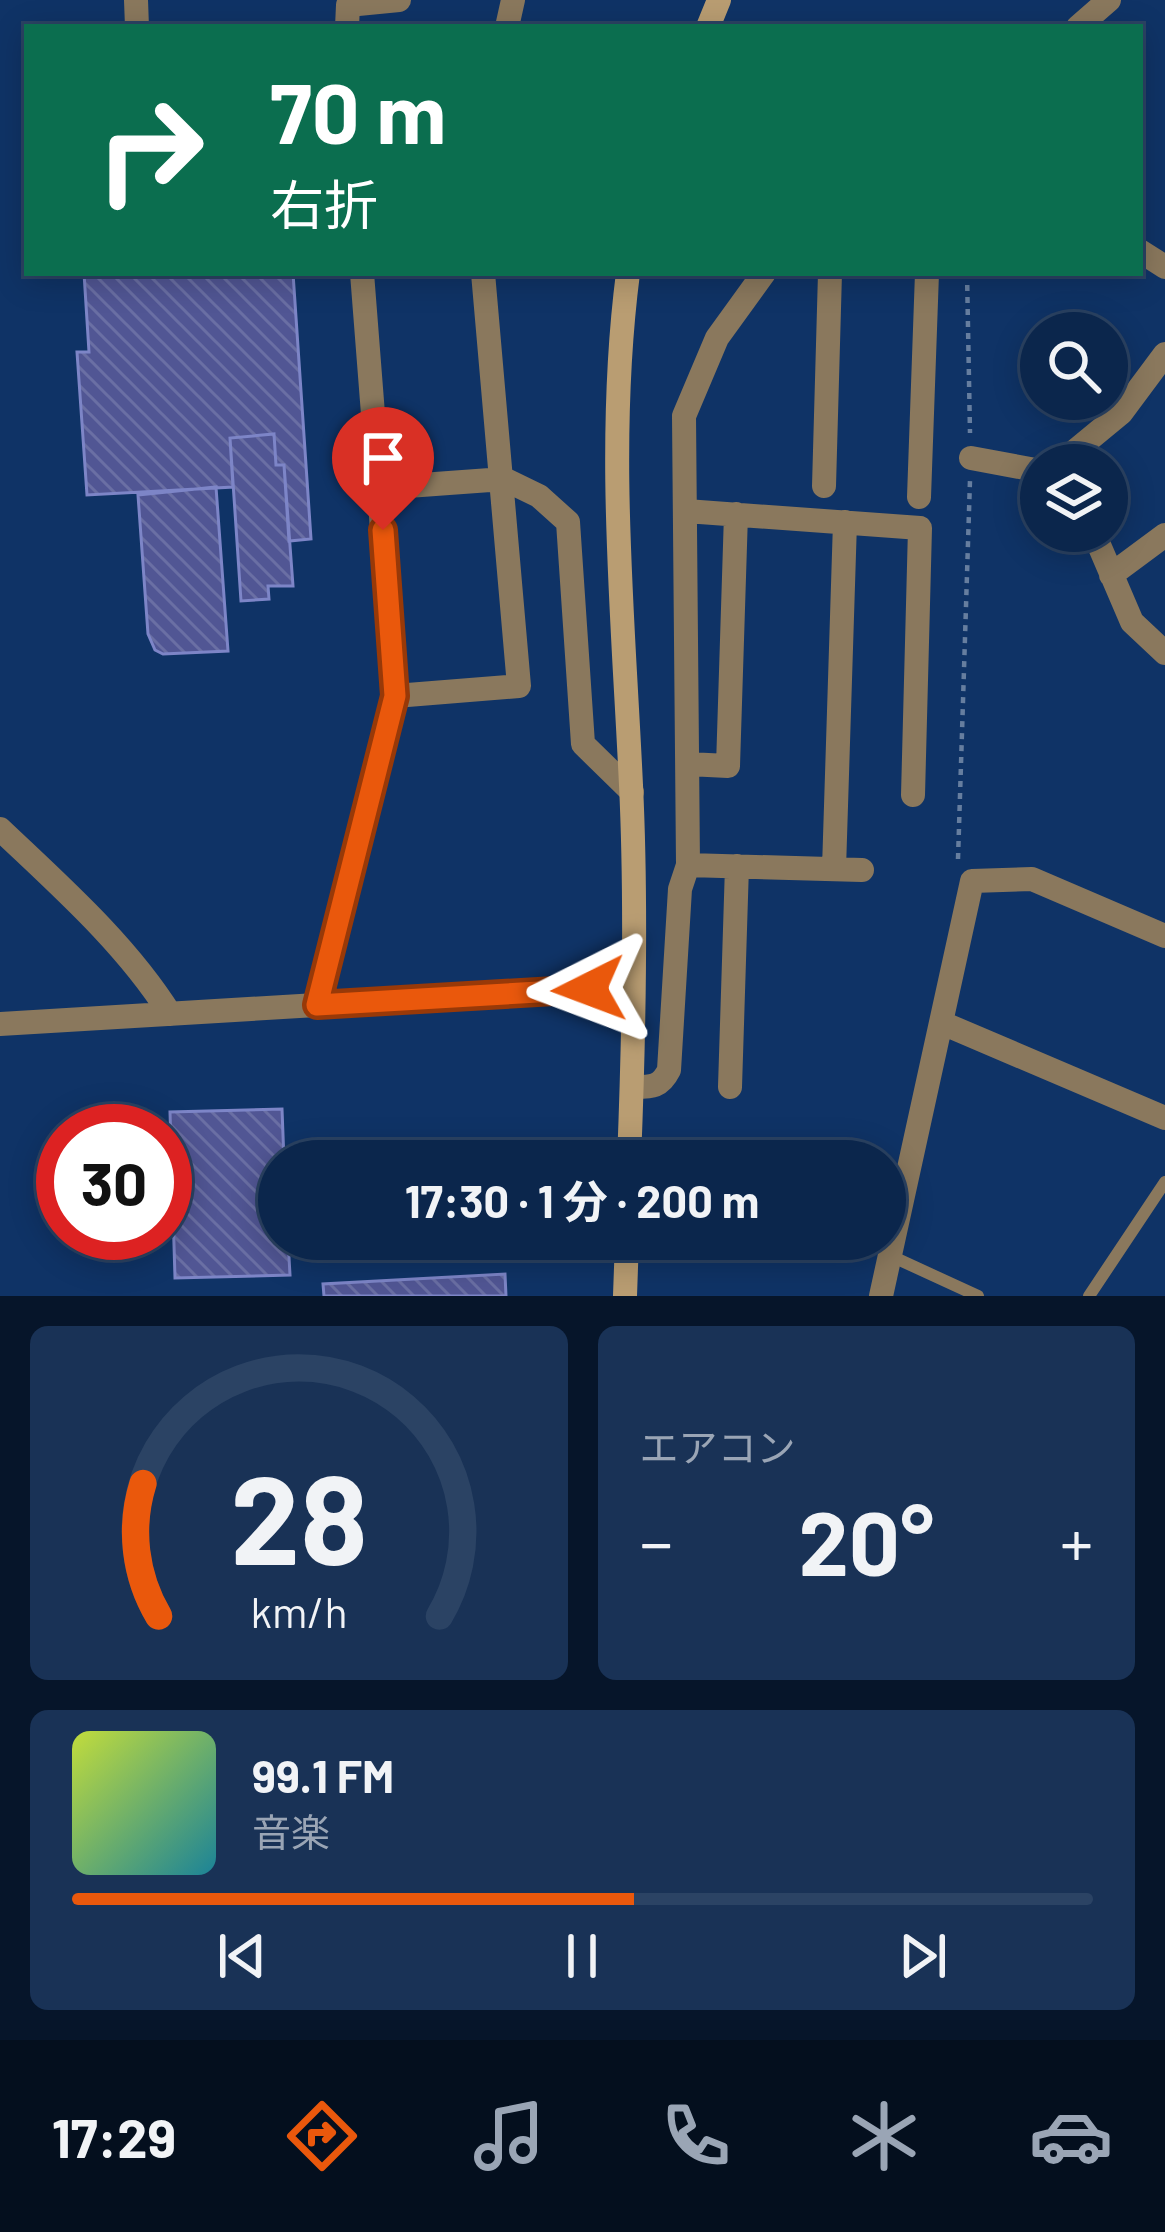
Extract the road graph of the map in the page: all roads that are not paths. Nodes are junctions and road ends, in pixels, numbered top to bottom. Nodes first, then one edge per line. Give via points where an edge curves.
1 (399, 0) edge
2 (1109, 0) edge
3 (347, 24) edge
4 (1081, 24) edge
5 (362, 276) edge
6 (483, 276) edge
7 (628, 276) edge
8 (762, 276) edge
9 (830, 276) edge
10 (926, 276) edge
11 (1165, 354) edge
12 (1083, 444) edge
13 (971, 458) road end
14 (1020, 467) edge
15 (504, 478) junction
16 (824, 486) dead end
17 (380, 488) junction
18 (919, 497) dead end
19 (686, 511) junction
20 (736, 514) junction
21 (845, 522) junction
22 (1165, 535) edge
23 (1102, 552) edge
24 (1111, 575) junction
25 (1165, 652) edge
26 (395, 696) junction
27 (688, 764) junction
28 (632, 793) junction
29 (913, 795) dead end
30 (0, 829) edge
31 (688, 865) junction
32 (737, 866) junction
33 (834, 869) junction
34 (862, 869) dead end
35 (1165, 936) edge
36 (633, 986) junction
37 (317, 1005) junction
38 (170, 1014) junction
39 (942, 1023) junction
40 (0, 1024) edge
41 (632, 1087) junction
42 (730, 1087) dead end
43 (1165, 1118) edge
44 (630, 1140) edge
45 (1165, 1182) edge
46 (906, 1184) edge
47 (626, 1260) edge
48 (889, 1260) edge
49 (899, 1260) edge
50 (625, 1296) edge
51 (881, 1296) edge
52 (978, 1296) edge
53 (1090, 1296) edge

1 - 3 street via 348,4
2 - 4 street
5 - 17 street
6 - 15 street
7 - 28 street via 616,463
8 - 19 street via 717,338 684,416
9 - 16 street
10 - 18 street
11 - 12 street via 1121,413
13 - 14 street
15 - 17 street
15 - 26 street via 519,686
15 - 28 street via 568,522 583,744
17 - 26 street
19 - 20 street
19 - 27 street
20 - 21 street
20 - 27 street via 728,766
21 - 29 street via 920,528
21 - 33 street
22 - 24 street
23 - 24 street
24 - 25 street via 1132,622
26 - 37 street
27 - 31 street
28 - 36 street
30 - 38 street via 81,908
31 - 32 street
31 - 41 street via 669,1070 656,1087
32 - 33 street
32 - 42 street
33 - 34 street
35 - 39 street via 1032,879 972,881
36 - 37 street
36 - 41 street
37 - 38 street
38 - 40 street
39 - 43 street
39 - 46 street
41 - 44 street
45 - 53 lane
47 - 50 street
48 - 51 street
49 - 52 lane

